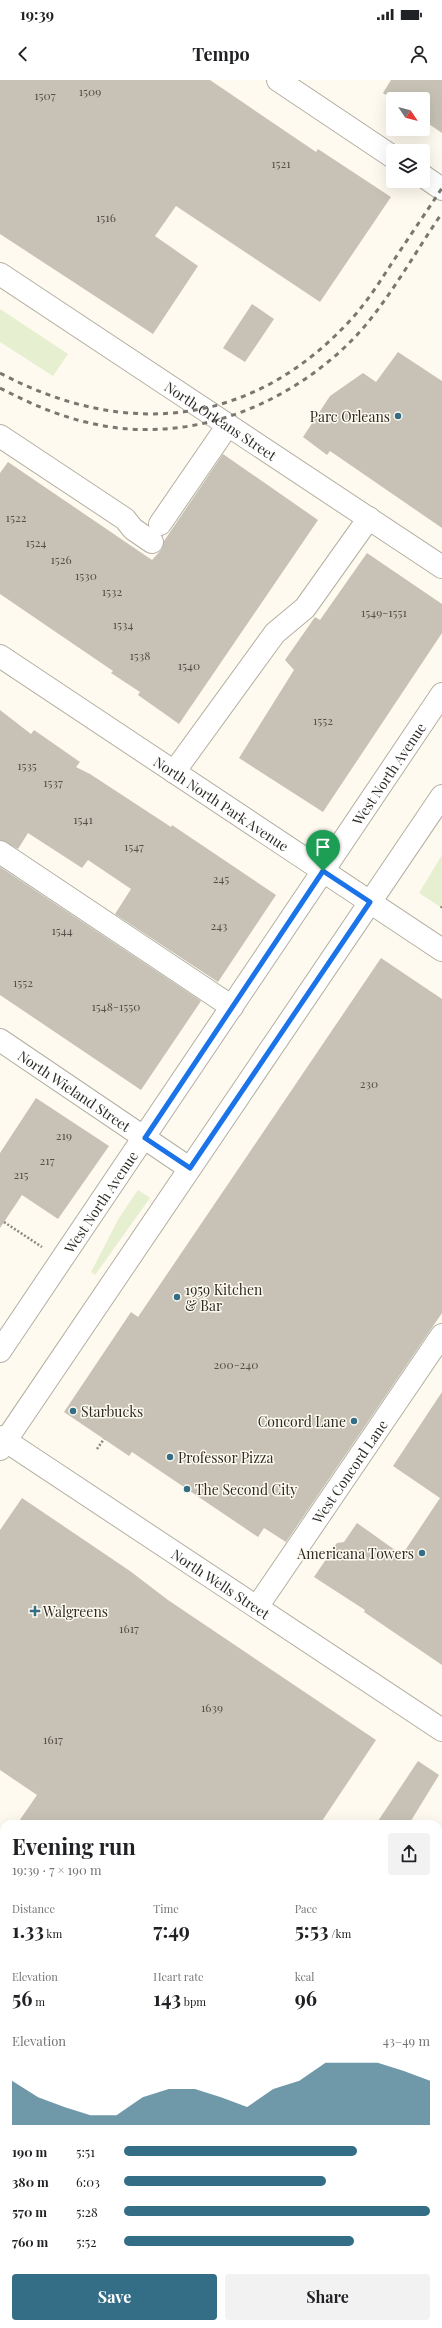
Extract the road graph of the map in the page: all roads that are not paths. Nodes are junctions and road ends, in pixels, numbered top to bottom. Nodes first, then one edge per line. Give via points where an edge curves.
1 (278, 80) edge
2 (386, 151) edge
3 (430, 181) edge
4 (442, 189) edge
5 (0, 274) edge
6 (228, 425) junction
7 (0, 436) edge
8 (368, 518) junction
9 (442, 567) edge
10 (0, 656) edge
11 (442, 694) edge
12 (174, 772) junction
13 (442, 796) edge
14 (0, 852) edge
15 (323, 871) junction
16 (370, 902) junction
17 (442, 950) edge
18 (232, 1007) junction
19 (0, 1040) edge
20 (145, 1138) junction
21 (190, 1168) junction
22 (442, 1335) edge
23 (0, 1351) edge
24 (2, 1442) edge
25 (257, 1607) junction
26 (442, 1730) edge

1 - 2 street
3 - 4 street
5 - 6 street, North Orleans Street
6 - 7 street via 156,533 133,529 125,519
6 - 8 street, North Orleans Street
8 - 9 street, North Orleans Street
8 - 12 street via 304,608 275,633
10 - 12 street, North North Park Avenue
11 - 15 street, West North Avenue
12 - 15 street, North North Park Avenue
13 - 16 street
14 - 18 street
15 - 16 street, North North Park Avenue
15 - 18 street, West North Avenue
16 - 17 street, North North Park Avenue
16 - 21 street
18 - 20 street, West North Avenue
19 - 20 street, North Wieland Street
20 - 21 street, North Wieland Street
20 - 23 street, West North Avenue
21 - 24 street
22 - 25 street, West Concord Lane
24 - 25 street, North Wells Street
25 - 26 street, North Wells Street

